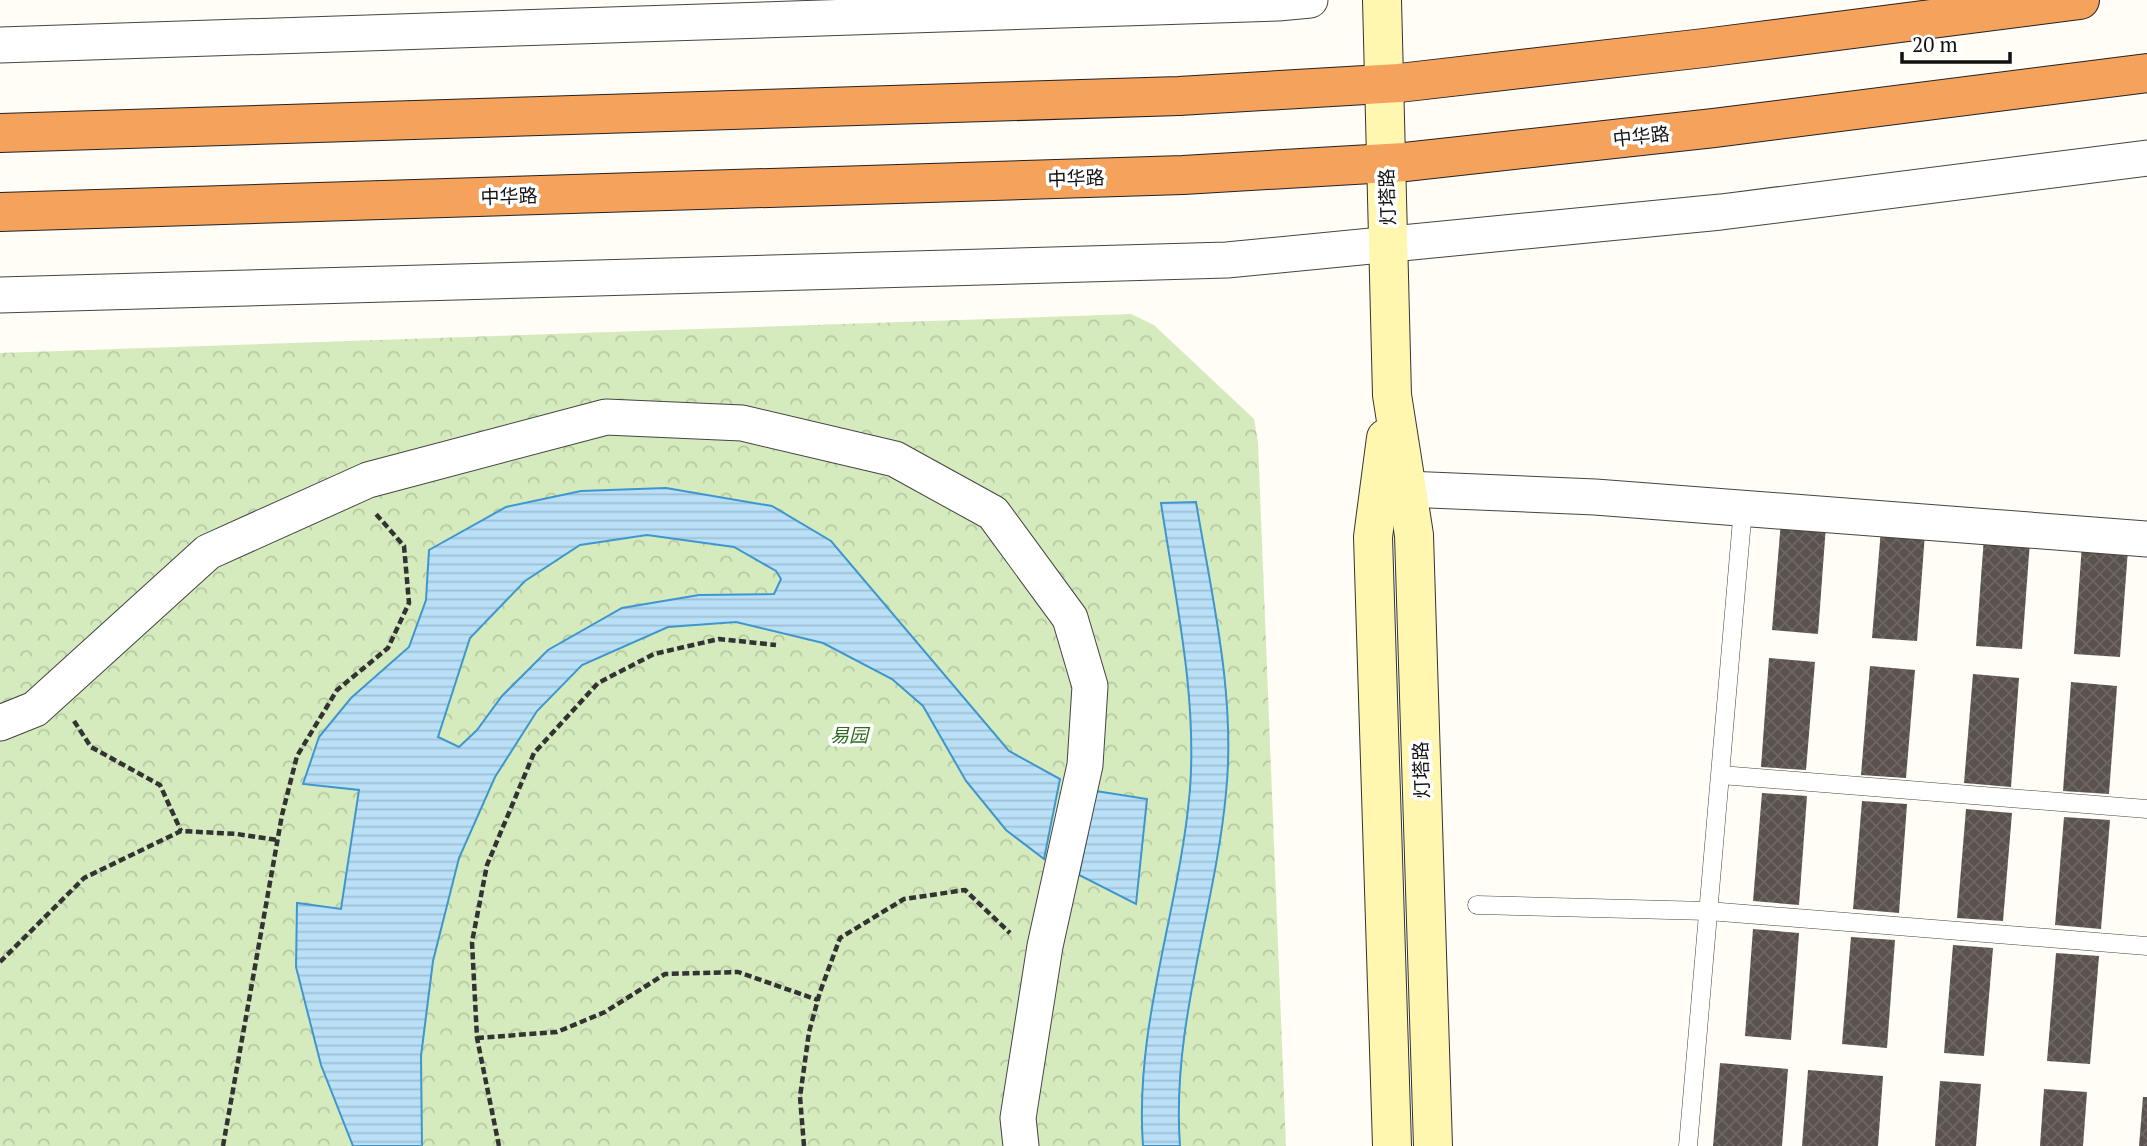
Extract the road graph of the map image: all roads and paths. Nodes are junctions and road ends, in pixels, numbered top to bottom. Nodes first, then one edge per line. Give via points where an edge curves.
1 (1310, 0) edge
2 (1382, 0) edge
3 (2080, 0) edge
4 (0, 45) edge
5 (2147, 73) edge
6 (1384, 84) junction
7 (0, 133) edge
8 (2147, 158) edge
9 (1386, 163) junction
10 (0, 212) edge
11 (1388, 244) junction
12 (0, 295) edge
13 (1392, 395) junction
14 (353, 487) junction
15 (1406, 489) junction
16 (1743, 508) junction
17 (2147, 539) edge
18 (776, 645) dead end
19 (55, 691) junction
20 (0, 723) edge
21 (1720, 775) junction
22 (2147, 809) edge
23 (181, 831) junction
24 (277, 840) junction
25 (1477, 905) dead end
26 (1708, 911) junction
27 (2147, 946) edge
28 (0, 962) edge
29 (1041, 968) junction
30 (818, 1000) junction
31 (477, 1038) junction
32 (223, 1146) edge
33 (499, 1146) edge
34 (804, 1146) edge
35 (1021, 1146) edge
36 (1392, 1146) edge
37 (1433, 1146) edge
38 (1688, 1146) edge

1 - 4 street
2 - 6 street, 灯塔路
3 - 6 highway
5 - 9 highway, 中华路 via 1714,128
6 - 7 highway via 1179,96
6 - 9 street, 灯塔路
8 - 11 street via 1721,212
9 - 10 highway, 中华路 via 1169,175
9 - 11 street, 灯塔路
11 - 12 street via 1227,260
11 - 13 street, 灯塔路
13 - 15 street, 灯塔路
13 - 36 street, 灯塔路 via 1373,537
14 - 19 street via 208,552
14 - 24 path via 404,545 409,603 388,648 337,690 297,756
14 - 29 street via 607,417 742,423 895,459 993,513 1070,618 1090,686 1085,765
15 - 16 street
15 - 37 street, 灯塔路 via 1414,535
16 - 17 street
16 - 21 lane
18 - 31 path via 719,639 654,654 598,683 534,753 487,865 472,942
19 - 20 street via 35,709
19 - 23 path via 91,747 160,785
21 - 22 lane
21 - 26 lane
23 - 24 path
23 - 28 path via 85,878
24 - 32 path
25 - 26 lane
26 - 27 lane
26 - 38 lane
29 - 30 path via 965,890 904,900 840,939
29 - 35 street via 1018,1118
30 - 31 path via 738,972 665,974 605,1012 557,1032
30 - 34 path via 800,1097
31 - 33 path

